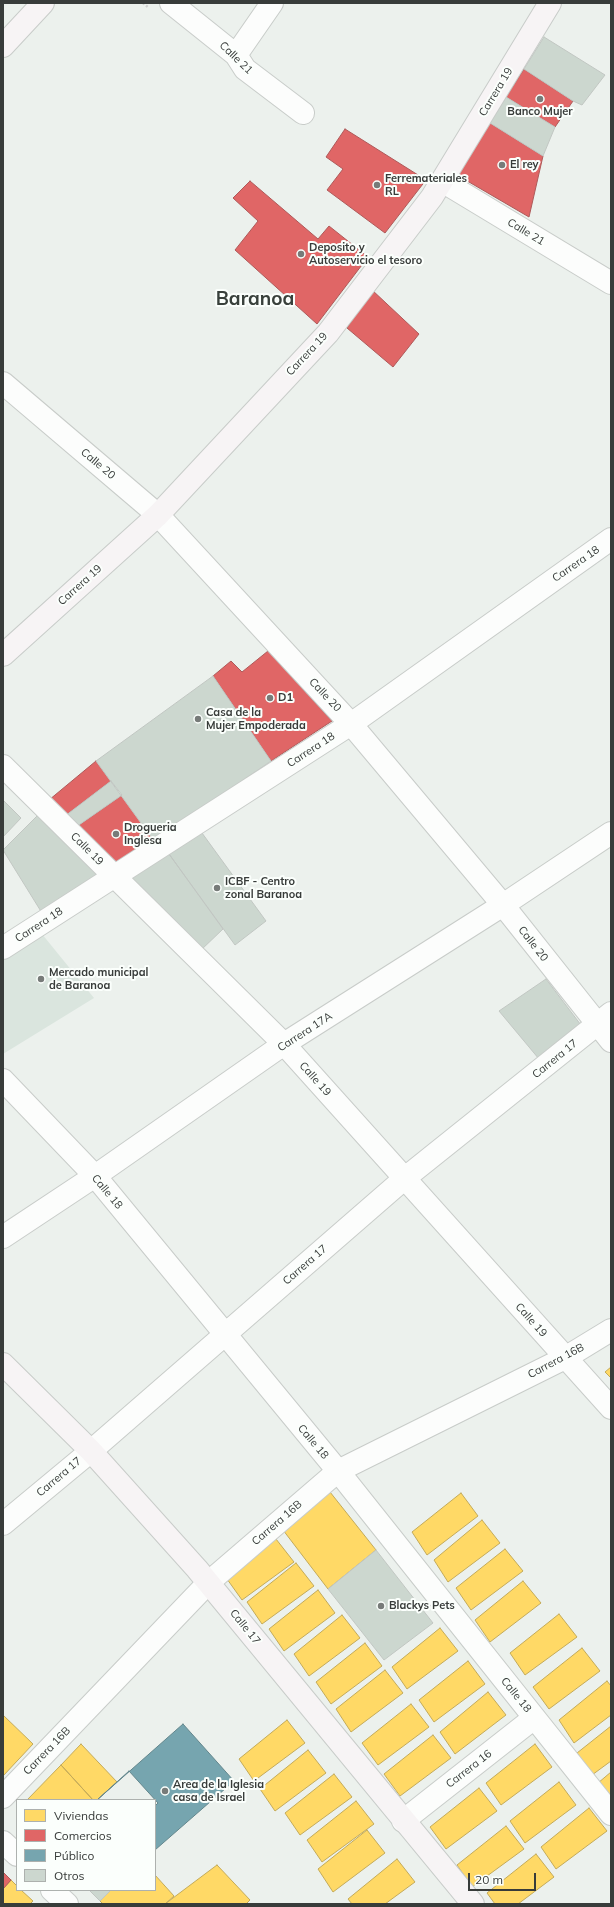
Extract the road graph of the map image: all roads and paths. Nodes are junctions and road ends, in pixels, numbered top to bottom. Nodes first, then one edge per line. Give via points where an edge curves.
1 (43, 3) edge
2 (170, 3) edge
3 (272, 3) edge
4 (550, 3) edge
5 (3, 46) edge
6 (236, 55) junction
7 (303, 113) dead end
8 (442, 181) junction
9 (611, 283) edge
10 (3, 383) edge
11 (158, 514) junction
12 (611, 539) edge
13 (3, 655) edge
14 (351, 724) junction
15 (3, 766) edge
16 (611, 833) edge
17 (115, 876) junction
18 (503, 905) junction
19 (3, 948) edge
20 (606, 1027) edge
21 (284, 1044) junction
22 (3, 1080) edge
23 (95, 1176) junction
24 (405, 1178) junction
25 (3, 1237) edge
26 (611, 1330) edge
27 (224, 1335) junction
28 (565, 1358) junction
29 (3, 1364) edge
30 (611, 1408) edge
31 (90, 1451) junction
32 (338, 1471) junction
33 (3, 1524) edge
34 (209, 1582) junction
35 (534, 1718) junction
36 (3, 1797) edge
37 (611, 1814) edge
38 (403, 1821) junction
39 (3, 1842) edge
40 (16, 1854) edge
41 (53, 1891) edge
42 (66, 1904) edge
43 (473, 1904) edge

1 - 5 main road
2 - 6 street, Calle 21
3 - 6 street
4 - 8 main road, Carrera 19
6 - 7 street, Calle 21 via 245,69
8 - 9 street, Calle 21
8 - 11 main road, Carrera 19 via 328,333
10 - 11 street, Calle 20
11 - 13 main road, Carrera 19
11 - 14 street, Calle 20
12 - 14 street, Carrera 18
14 - 17 street, Carrera 18
14 - 18 street, Calle 20
15 - 17 street, Calle 19
16 - 18 street, Carrera 17A
17 - 19 street, Carrera 18
17 - 21 street, Calle 19
18 - 20 street, Calle 20
18 - 21 street, Carrera 17A
20 - 24 street, Carrera 17
21 - 23 street, Carrera 17A
21 - 24 street, Calle 19
22 - 23 street, Calle 18
23 - 25 street, Carrera 17A
23 - 27 street, Calle 18
24 - 27 street, Carrera 17
24 - 28 street, Calle 19
26 - 28 street, Carrera 16B
27 - 31 street, Carrera 17
27 - 32 street, Calle 18
28 - 30 street, Calle 19
28 - 32 street, Carrera 16B
29 - 31 main road, Calle 17
31 - 33 street, Carrera 17
31 - 34 main road, Calle 17
32 - 34 street, Carrera 16B
32 - 35 street, Calle 18
34 - 36 street, Carrera 16B
34 - 38 main road, Calle 17
35 - 37 street, Calle 18
35 - 38 street, Carrera 16
38 - 43 main road, Calle 17
39 - 40 street
41 - 42 street

